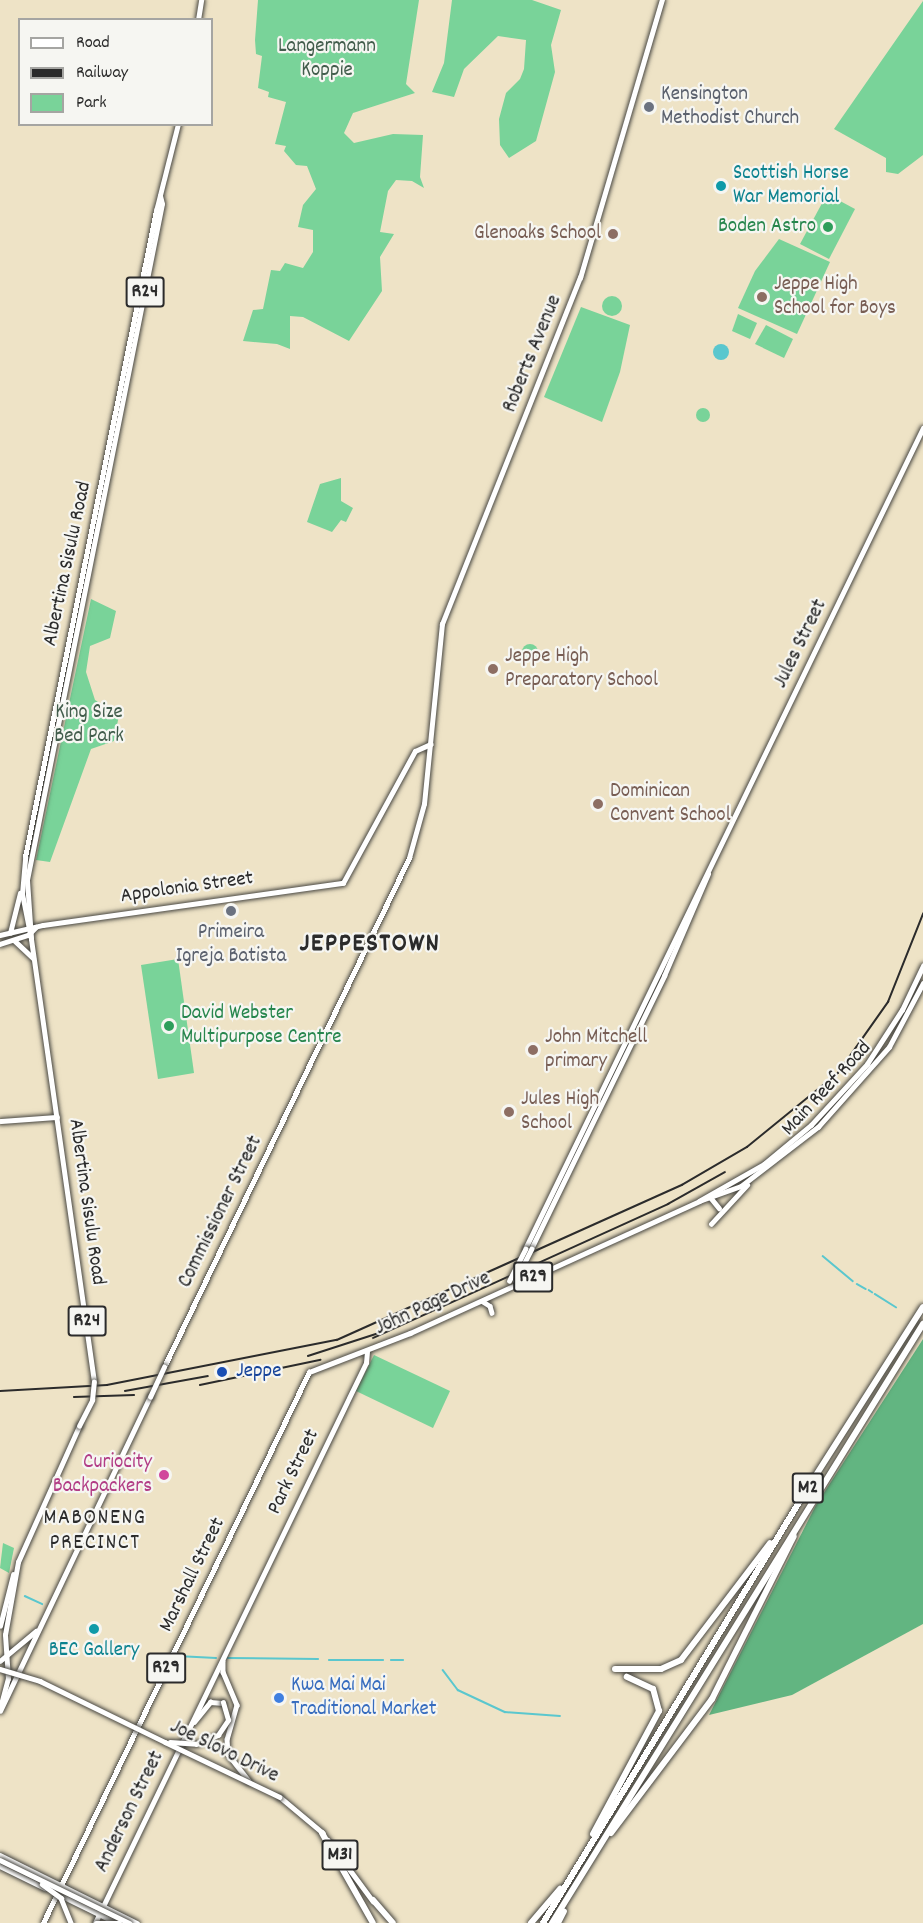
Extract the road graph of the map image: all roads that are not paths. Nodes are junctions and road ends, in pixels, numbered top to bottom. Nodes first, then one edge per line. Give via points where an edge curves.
1 (201, 0) edge
2 (662, 0) edge
3 (198, 18) edge
4 (178, 126) edge
5 (160, 196) junction
6 (923, 428) edge
7 (434, 717) joint
8 (431, 744) junction
9 (708, 874) junction
10 (22, 879) junction
11 (31, 931) junction
12 (10, 933) junction
13 (0, 935) edge
14 (15, 941) junction
15 (0, 944) edge
16 (35, 961) junction
17 (923, 966) edge
18 (923, 983) edge
19 (596, 1098) junction
20 (604, 1102) junction
21 (57, 1117) junction
22 (0, 1121) edge
23 (575, 1139) junction
24 (584, 1143) junction
25 (749, 1173) joint
26 (753, 1179) junction
27 (728, 1192) joint
28 (711, 1198) junction
29 (699, 1201) junction
30 (719, 1208) dead end
31 (536, 1223) junction
32 (711, 1224) dead end
33 (543, 1227) junction
34 (528, 1249) junction
35 (512, 1283) junction
36 (504, 1290) joint
37 (480, 1301) junction
38 (923, 1307) edge
39 (492, 1313) dead end
40 (923, 1324) edge
41 (367, 1352) junction
42 (355, 1357) junction
43 (309, 1372) joint
44 (360, 1373) junction
45 (808, 1505) junction
46 (789, 1520) junction
47 (18, 1562) junction
48 (258, 1585) joint
49 (41, 1625) junction
50 (0, 1626) edge
51 (7, 1656) junction
52 (223, 1656) junction
53 (0, 1661) edge
54 (0, 1669) edge
55 (615, 1669) dead end
56 (627, 1677) dead end
57 (0, 1709) edge
58 (189, 1728) junction
59 (165, 1742) junction
60 (250, 1782) junction
61 (322, 1833) junction
62 (586, 1851) junction
63 (0, 1855) edge
64 (593, 1857) junction
65 (0, 1860) edge
66 (578, 1864) junction
67 (0, 1866) edge
68 (586, 1868) junction
69 (26, 1873) junction
70 (61, 1886) junction
71 (57, 1894) junction
72 (373, 1900) joint
73 (103, 1906) junction
74 (99, 1914) junction
75 (43, 1923) edge
76 (71, 1923) edge
77 (96, 1923) edge
78 (119, 1923) edge
79 (129, 1923) edge
80 (137, 1923) edge
81 (373, 1923) edge
82 (391, 1923) edge
83 (531, 1923) edge
84 (543, 1923) edge
85 (552, 1923) edge
86 (558, 1923) edge

1 - 3 main road
2 - 7 main road, Roberts Avenue via 583,270 442,624
4 - 5 main road, Albertina Sisulu Road / R24
5 - 10 main road, Albertina Sisulu Road / R24
5 - 11 main road, Albertina Sisulu Road / R24 via 162,204 29,864
6 - 9 main road, Jules Street
7 - 8 main road, Commissioner Street
8 - 11 main road, Appolonia Street via 415,751 343,882
8 - 49 main road, Commissioner Street, bridge via 423,812 405,867
9 - 19 main road, Jules Street
9 - 20 main road, Jules Street
10 - 11 main road, Albertina Sisulu Road / R24
10 - 12 main road
11 - 12 main road
11 - 14 main road
11 - 16 main road, Albertina Sisulu Road / R24
12 - 13 main road
14 - 15 main road
14 - 16 main road
16 - 21 main road, Albertina Sisulu Road / R24
17 - 25 main road, Main Reef Road / R29 via 902,1010 867,1064 811,1125
18 - 26 main road, Main Reef Road / R29 via 889,1047 857,1086 798,1146
19 - 20 main road
19 - 23 main road, Jules Street
20 - 24 main road, Jules Street
21 - 22 main road
21 - 47 main road, Albertina Sisulu Road / R24, bridge via 94,1382 92,1400
23 - 24 main road
23 - 31 main road, Jules Street
24 - 33 main road, Jules Street
25 - 29 main road, John Page Drive / R29
26 - 27 main road, Main Reef Road / R29
26 - 32 main road
27 - 28 main road, John Page Drive / R29
28 - 29 main road, John Page Drive / R29
28 - 30 main road
29 - 35 main road, John Page Drive / R29
31 - 33 main road
31 - 34 main road, Jules Street
33 - 34 main road, Jules Street
34 - 35 main road, Jules Street, bridge
35 - 36 main road, Jules Street
36 - 37 main road, John Page Drive / R29
37 - 39 main road via 488,1303
37 - 41 main road, John Page Drive / R29
38 - 46 highway, M2
40 - 45 highway, M2
41 - 42 main road, John Page Drive / R29
41 - 44 main road, Park Street / R29
42 - 43 main road, John Page Drive / R29
42 - 44 main road
43 - 70 main road, Marshall Street / R29
44 - 48 main road, Park Street / R29
45 - 64 highway, M2
45 - 64 highway via 708,1704
46 - 55 highway via 686,1655 661,1669
46 - 62 highway, M2
47 - 50 main road, Albertina Sisulu Road / R24
47 - 51 main road, Albertina Sisulu Road / R24 via 5,1628
48 - 52 main road, Anderson Street / R29
49 - 51 main road via 27,1642
49 - 57 main road, Commissioner Street
51 - 53 main road
51 - 57 main road, Albertina Sisulu Road / R24 via 8,1679
52 - 58 main road, Anderson Street / R29
52 - 60 main road via 224,1675 237,1705 227,1739 228,1754 235,1768
54 - 59 main road, Joe Slovo Drive / M31, bridge via 40,1681
56 - 62 highway via 647,1684 656,1694 656,1721 606,1806
58 - 59 main road, bridge via 210,1702 223,1703 228,1720 213,1739 196,1744
58 - 73 main road, Anderson Street / R29
59 - 60 main road, Joe Slovo Drive / M31, bridge
60 - 61 main road, Joe Slovo Drive / M31, bridge via 279,1797
61 - 72 main road, Joe Slovo Drive / M31
61 - 81 highway
62 - 66 highway, M2
63 - 70 main road
64 - 68 highway, M2
65 - 69 main road, bridge
66 - 83 highway
66 - 84 highway, M2
67 - 71 main road
68 - 85 highway, M2
68 - 86 highway
69 - 76 main road, bridge via 61,1898
69 - 79 main road, bridge
70 - 71 main road, Marshall Street / R29
70 - 73 main road
71 - 74 main road
71 - 75 main road, Marshall Street / R29
72 - 82 highway
73 - 74 main road, Anderson Street / R29
73 - 80 main road
74 - 77 main road, Anderson Street / R29
74 - 78 main road
77 - 78 main road, bridge

